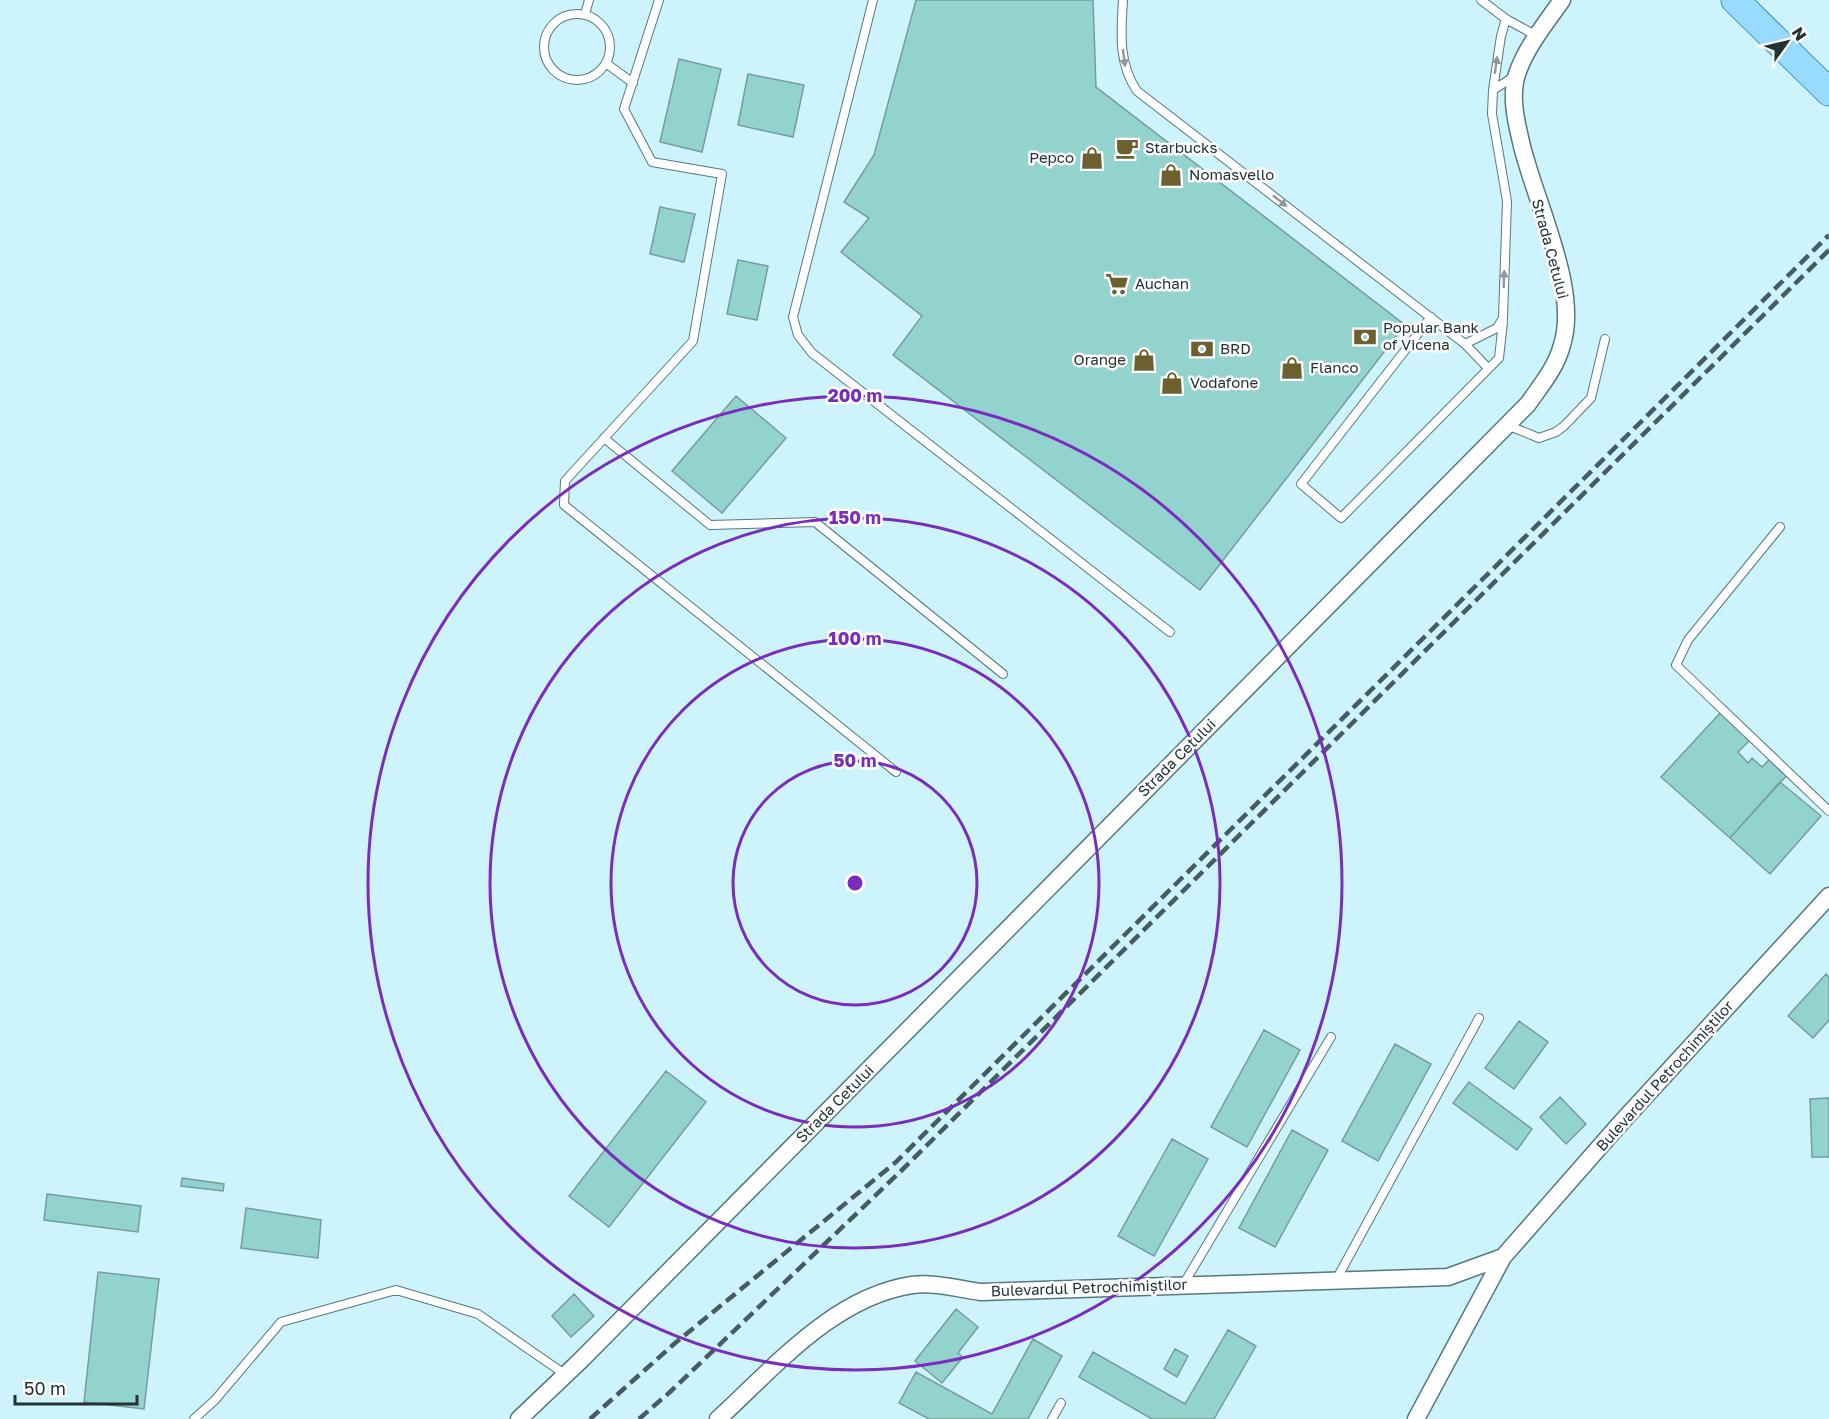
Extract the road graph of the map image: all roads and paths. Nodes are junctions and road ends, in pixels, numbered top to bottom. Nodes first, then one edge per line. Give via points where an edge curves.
1 (589, 0) edge
2 (659, 0) edge
3 (873, 0) edge
4 (1123, 0) edge
5 (1481, 0) edge
6 (1562, 0) edge
7 (1735, 0) edge
8 (585, 14) junction
9 (1506, 19) junction
10 (1537, 36) junction
11 (607, 64) junction
12 (1517, 75) junction
13 (633, 82) junction
14 (1493, 90) junction
15 (1829, 92) edge
16 (1431, 317) junction
17 (1503, 318) junction
18 (1605, 339) dead end
19 (1465, 344) junction
20 (1488, 368) junction
21 (1507, 424) junction
22 (604, 438) junction
23 (1780, 527) dead end
24 (1170, 632) dead end
25 (1004, 674) dead end
26 (896, 772) dead end
27 (1829, 811) edge
28 (1829, 896) edge
29 (1479, 1018) dead end
30 (1331, 1037) dead end
31 (1503, 1257) junction
32 (1336, 1280) junction
33 (1183, 1285) junction
34 (566, 1375) junction
35 (1061, 1403) dead end
36 (194, 1419) edge
37 (519, 1419) edge
38 (717, 1419) edge
39 (1052, 1419) edge
40 (1416, 1419) edge

1 - 8 lane
2 - 13 lane
3 - 24 lane via 793,317 798,335 812,353
4 -> 16 lane via 1122,56 1126,75 1137,91
5 - 9 lane
6 - 10 street, Strada Cetului
7 - 15 main road
8 - 11 lane via 596,19 608,34 611,52
8 - 11 lane via 572,14 551,26 544,42 546,61 564,78 576,81 599,73
9 - 10 lane
14 -> 9 lane
10 - 12 street, Strada Cetului
11 - 13 lane
12 - 14 lane
12 - 21 street, Strada Cetului via 1517,124 1563,282 1567,311 1563,344 1551,372 1528,404
13 - 22 lane via 624,109 652,162 722,174 693,341
17 -> 14 lane via 1507,201 1492,114
16 - 19 lane
16 - 20 lane via 1301,484 1341,518
17 - 19 lane via 1497,328
17 - 20 lane via 1499,358
18 - 21 lane via 1591,398 1564,426 1539,438
19 - 20 lane
21 - 34 street, Strada Cetului
22 - 25 lane via 710,525 815,522
22 - 26 lane via 565,481 564,505
23 - 27 lane via 1688,640 1676,665
28 - 31 street, Bulevardul Petrochimiștilor
29 - 32 lane
30 - 33 lane
31 - 32 street, Bulevardul Petrochimiștilor via 1448,1277
31 - 40 street, Bulevardul Petrochimiștilor
32 - 33 street, Bulevardul Petrochimiștilor
33 - 38 street, Bulevardul Petrochimiștilor via 981,1292 915,1285 873,1293 815,1330
34 - 36 lane via 478,1314 396,1290 281,1322
34 - 37 street, Strada Cetului
35 - 39 lane

